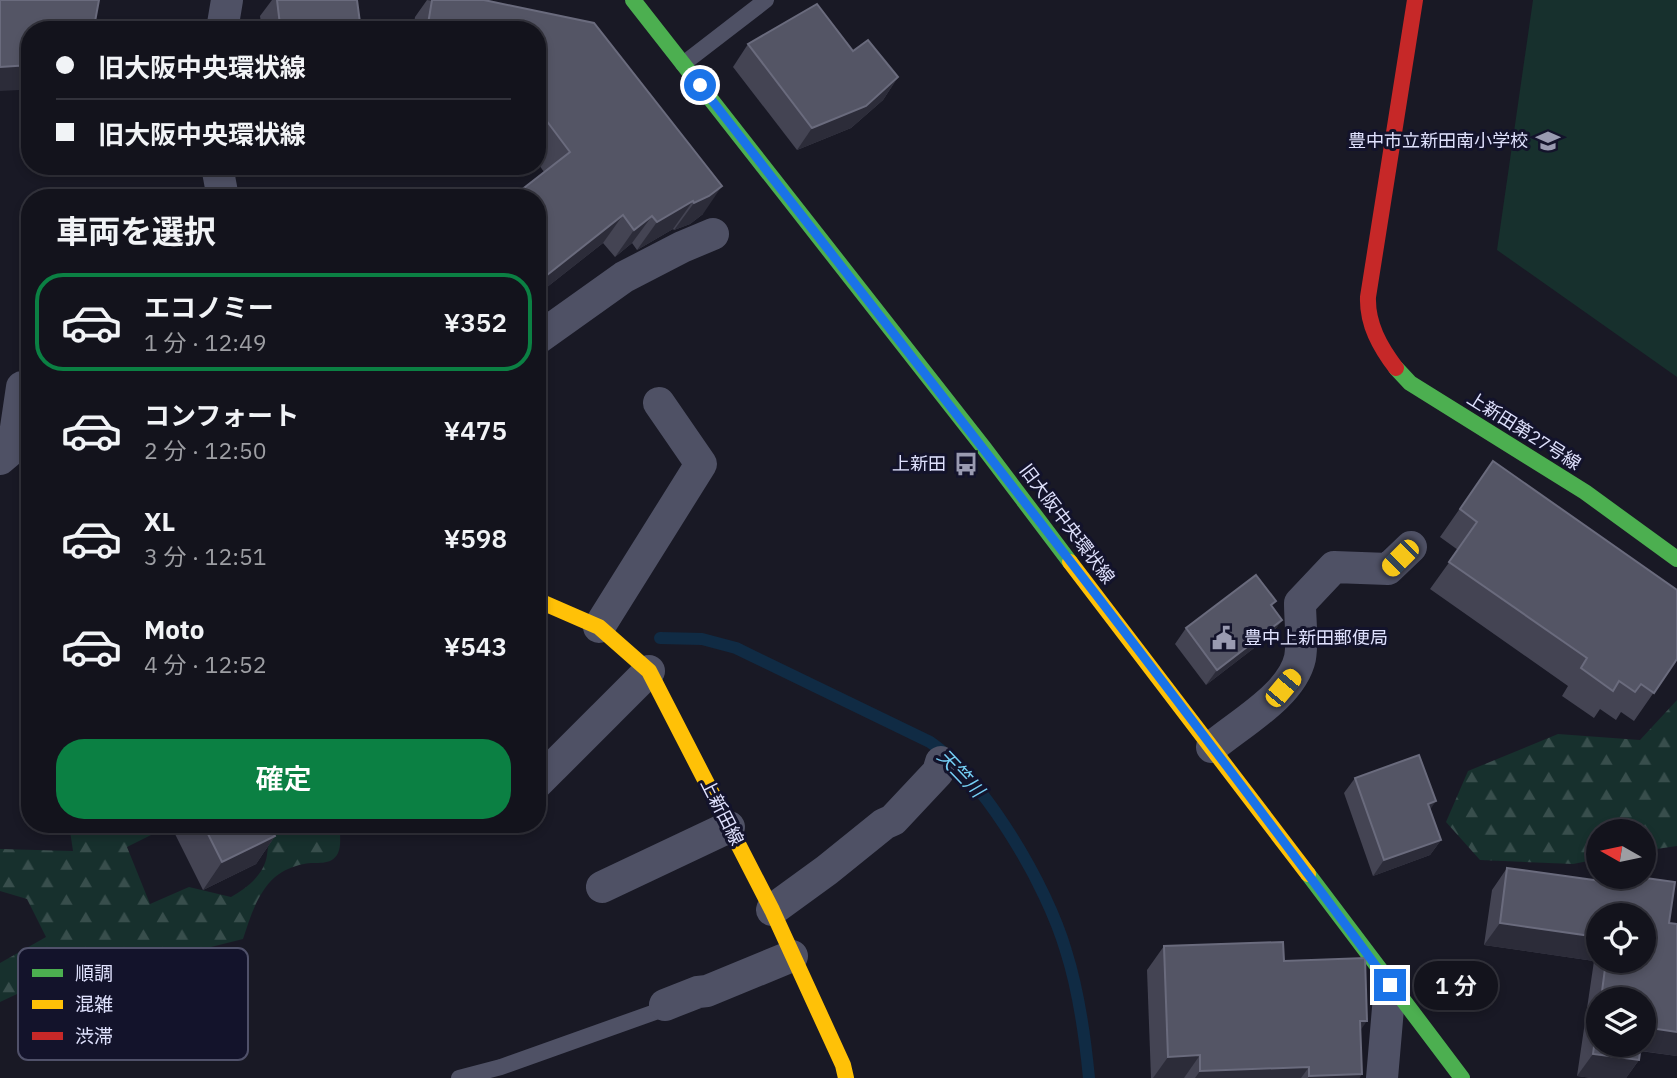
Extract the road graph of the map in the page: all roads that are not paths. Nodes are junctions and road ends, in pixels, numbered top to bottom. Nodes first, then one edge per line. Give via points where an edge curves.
1 (227, 0) edge
2 (633, 0) edge
3 (766, 0) edge
4 (1415, 0) edge
5 (224, 21) edge
6 (683, 64) junction
7 (713, 234) dead end
8 (546, 333) edge
9 (17, 388) edge
10 (659, 403) dead end
11 (0, 458) edge
12 (1411, 547) dead end
13 (1677, 559) edge
14 (546, 604) edge
15 (599, 627) junction
16 (649, 671) junction
17 (1212, 747) junction
18 (941, 762) dead end
19 (546, 774) edge
20 (729, 827) junction
21 (602, 887) dead end
22 (772, 911) junction
23 (792, 956) junction
24 (1390, 985) junction
25 (665, 1004) joint
26 (459, 1078) edge
27 (846, 1078) edge
28 (1382, 1078) edge
29 (1462, 1078) edge

1 - 5 street
2 - 6 main road, 旧大阪中央環状線
3 - 6 lane
4 - 13 main road, 上新田第27号線 via 1370,276 1370,319 1387,357 1410,383 1585,492
6 - 17 main road, 旧大阪中央環状線
7 - 8 street via 624,277
9 - 11 street via 13,448
10 - 15 street via 701,464
12 - 17 street via 1388,569 1334,567 1300,603 1300,657 1294,674 1271,701
14 - 15 main road, 上新田線
15 - 16 main road, 上新田線
16 - 19 street
16 - 20 main road, 上新田線
17 - 24 main road, 旧大阪中央環状線
18 - 22 street via 938,772 893,820
20 - 21 street
20 - 22 main road, 上新田線
22 - 23 main road, 上新田線
23 - 25 street
23 - 27 main road, 上新田線
24 - 28 street
24 - 29 main road, 旧大阪中央環状線
25 - 26 lane via 658,1011

